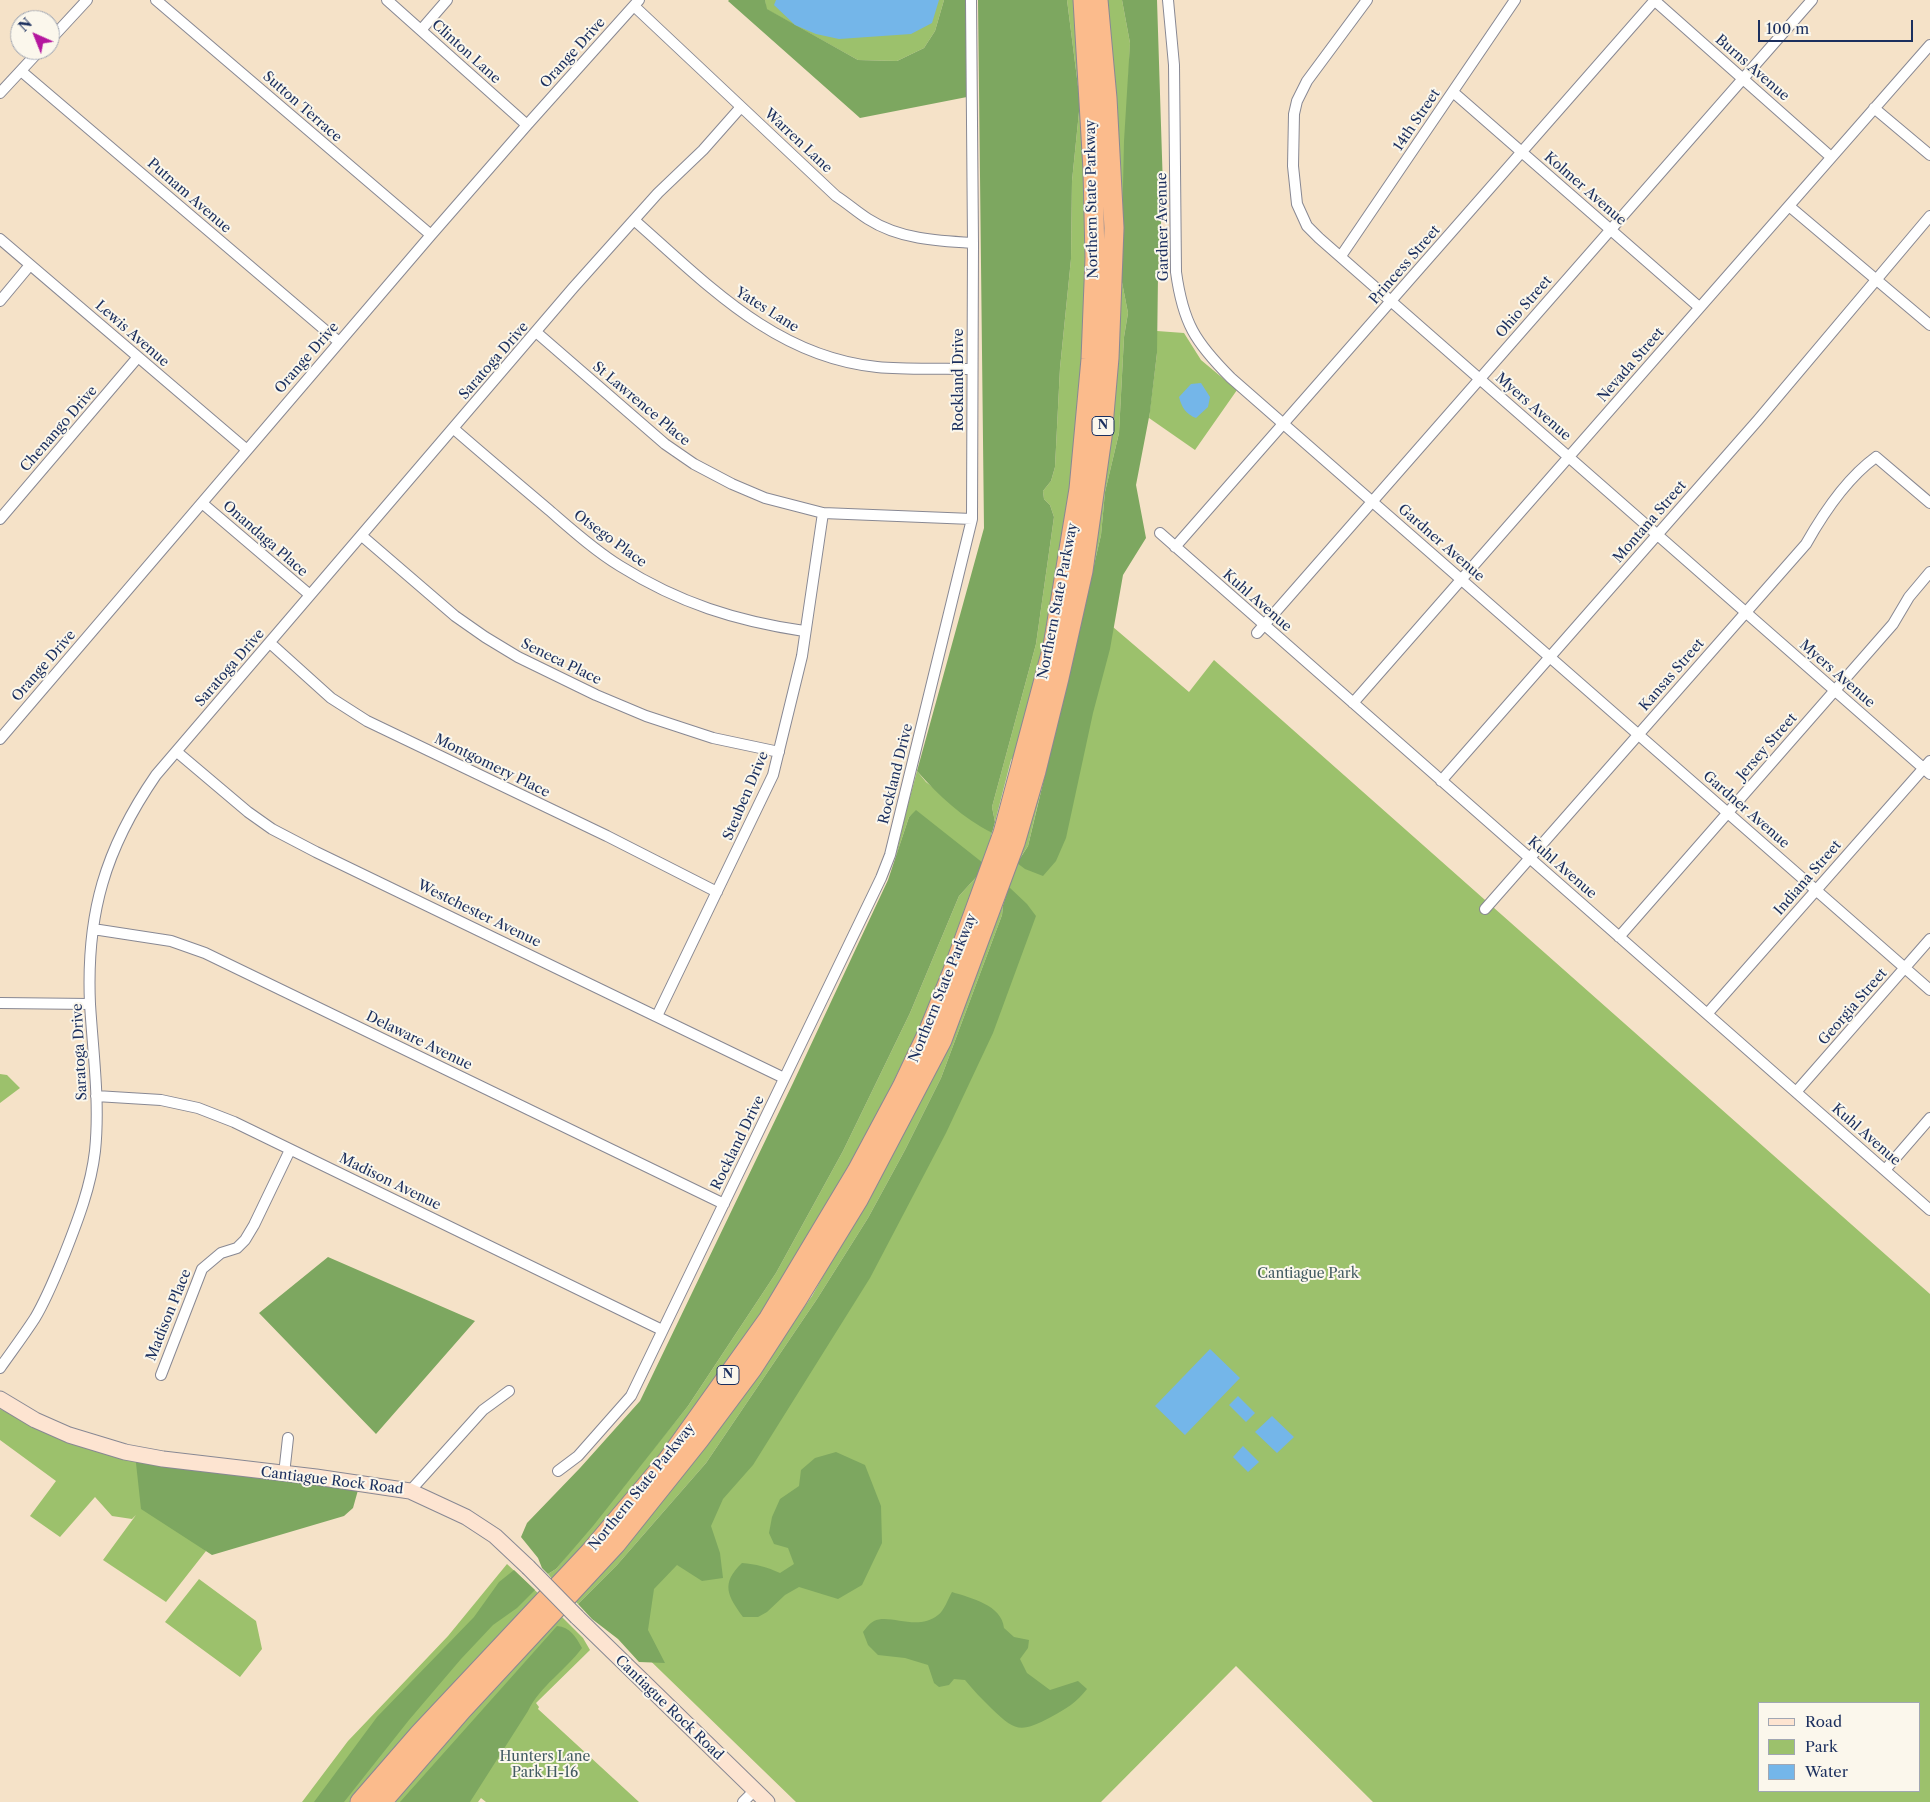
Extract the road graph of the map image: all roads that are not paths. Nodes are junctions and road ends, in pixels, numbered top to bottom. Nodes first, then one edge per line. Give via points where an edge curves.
1 (87, 0) edge
2 (156, 0) edge
3 (387, 0) edge
4 (448, 0) edge
5 (971, 0) edge
6 (1083, 0) edge
7 (1098, 0) edge
8 (1168, 0) edge
9 (1367, 0) edge
10 (1515, 0) edge
11 (1654, 0) edge
12 (1812, 0) edge
13 (637, 3) edge
14 (60, 29) edge
15 (421, 30) junction
16 (1930, 45) edge
17 (31, 60) edge
18 (21, 71) junction
19 (1743, 79) junction
20 (1453, 92) junction
21 (0, 93) edge
22 (742, 107) junction
23 (1874, 108) junction
24 (527, 125) junction
25 (1522, 152) junction
26 (1930, 155) edge
27 (1831, 157) junction
28 (1789, 206) junction
29 (1930, 216) edge
30 (634, 220) junction
31 (1611, 230) junction
32 (432, 234) junction
33 (0, 239) edge
34 (973, 243) junction
35 (1341, 256) junction
36 (30, 265) junction
37 (1877, 280) junction
38 (0, 301) edge
39 (1391, 301) junction
40 (1699, 307) junction
41 (1930, 325) edge
42 (536, 332) junction
43 (339, 342) junction
44 (138, 358) junction
45 (972, 369) junction
46 (1480, 378) junction
47 (1284, 423) junction
48 (454, 429) junction
49 (246, 450) junction
50 (1569, 456) junction
51 (1372, 501) junction
52 (202, 503) junction
53 (1930, 503) edge
54 (822, 513) junction
55 (0, 519) edge
56 (972, 519) junction
57 (1160, 533) dead end
58 (1658, 534) junction
59 (362, 536) junction
60 (1175, 547) junction
61 (1930, 572) edge
62 (1462, 579) junction
63 (310, 595) junction
64 (1746, 612) junction
65 (1260, 629) junction
66 (804, 631) junction
67 (270, 644) junction
68 (1550, 657) junction
69 (1835, 690) junction
70 (1352, 704) junction
71 (1639, 734) junction
72 (0, 739) edge
73 (177, 752) junction
74 (779, 752) junction
75 (1928, 767) edge
76 (1441, 781) junction
77 (1728, 812) junction
78 (1009, 838) junction
79 (1530, 859) junction
80 (994, 881) junction
81 (1816, 890) junction
82 (717, 892) junction
83 (1485, 909) dead end
84 (93, 929) junction
85 (1619, 937) junction
86 (1930, 939) edge
87 (1905, 968) junction
88 (1930, 990) edge
89 (0, 1004) edge
90 (90, 1004) junction
91 (1707, 1014) junction
92 (657, 1016) junction
93 (784, 1078) junction
94 (1796, 1092) junction
95 (96, 1096) junction
96 (1930, 1118) edge
97 (290, 1150) junction
98 (1885, 1170) junction
99 (724, 1204) junction
100 (1930, 1210) edge
101 (662, 1330) junction
102 (0, 1368) edge
103 (161, 1375) dead end
104 (508, 1391) dead end
105 (0, 1399) edge
106 (288, 1438) dead end
107 (558, 1471) dead end
108 (284, 1474) junction
109 (410, 1490) junction
110 (755, 1790) junction
111 (360, 1802) edge
112 (382, 1802) edge
113 (744, 1802) edge
114 (767, 1802) edge

1 - 14 street
2 - 32 street, Sutton Terrace
3 - 15 street, Clinton Lane
4 - 15 street
5 - 34 street, Rockland Drive
6 - 78 highway, Northern State Parkway / N via 1093,170 1092,360 1080,479 1053,646
7 - 78 highway, Northern State Parkway / N via 1114,228 1110,358 1102,437 1082,571 1041,752
8 - 47 street, Gardner Avenue via 1174,65 1176,272 1180,297 1190,329 1208,354
9 - 35 street, Myers Avenue via 1307,81 1294,114 1293,166 1297,204 1308,226
10 - 20 street, 14th Street
11 - 19 street, Burns Avenue
11 - 25 street, Princess Street
12 - 19 street, Ohio Street
13 - 22 street, Warren Lane
13 - 24 street, Orange Drive
15 - 24 street, Clinton Lane
16 - 23 street, Nevada Street
17 - 18 street
18 - 21 street
18 - 43 street, Putnam Avenue
19 - 27 street, Burns Avenue
19 - 31 street, Ohio Street
20 - 25 street, Kolmer Avenue
20 - 35 street, 14th Street
22 - 30 street, Saratoga Drive
22 - 34 street, Warren Lane via 836,196 869,219 921,238
23 - 26 street
23 - 27 street, Nevada Street
24 - 32 street, Orange Drive
25 - 31 street, Kolmer Avenue
25 - 39 street, Princess Street
27 - 28 street, Nevada Street
28 - 37 street
28 - 40 street, Nevada Street
29 - 37 street, Montana Street
30 - 42 street, Saratoga Drive
30 - 45 street, Yates Lane via 731,305 796,345 877,367
31 - 40 street, Kolmer Avenue
31 - 46 street, Ohio Street
32 - 43 street, Orange Drive
33 - 36 street, Lewis Avenue
34 - 45 street, Rockland Drive
35 - 39 street, Myers Avenue
36 - 38 street
36 - 44 street, Lewis Avenue
37 - 41 street
37 - 58 street, Montana Street
39 - 46 street, Myers Avenue
39 - 47 street, Princess Street
40 - 50 street, Nevada Street
42 - 48 street, Saratoga Drive
42 - 54 street, St Lawrence Place via 665,444 694,464 765,498
43 - 49 street, Orange Drive
44 - 49 street, Lewis Avenue
44 - 55 street, Chenango Drive
45 - 56 street, Rockland Drive
46 - 50 street, Myers Avenue
46 - 51 street, Ohio Street
47 - 51 street, Gardner Avenue
47 - 60 street, Princess Street
48 - 59 street, Saratoga Drive
48 - 66 street, Otsego Place via 581,538 634,575 679,598 724,615
49 - 52 street, Orange Drive
50 - 58 street, Myers Avenue
50 - 62 street, Nevada Street
51 - 62 street, Gardner Avenue
51 - 65 street, Ohio Street
52 - 63 street, Onandaga Place
52 - 72 street, Orange Drive
53 - 64 street, Kansas Street via 1876,457 1862,466 1821,518 1806,544
54 - 56 street, St Lawrence Place
54 - 66 street, Steuben Drive
56 - 93 street, Rockland Drive via 890,855
57 - 60 street, Kuhl Avenue
58 - 64 street, Myers Avenue
58 - 68 street, Montana Street
59 - 63 street, Saratoga Drive
59 - 74 street, Seneca Place via 455,616 518,658 655,719 713,738
60 - 65 street, Kuhl Avenue
61 - 69 street, Jersey Street via 1909,597 1893,624
62 - 68 street, Gardner Avenue
62 - 70 street, Nevada Street
63 - 67 street, Saratoga Drive
64 - 69 street, Myers Avenue
64 - 71 street, Kansas Street
65 - 70 street, Kuhl Avenue
66 - 74 street, Steuben Drive via 802,656
67 - 73 street, Saratoga Drive
67 - 82 street, Montgomery Place via 332,698 367,721
68 - 71 street, Gardner Avenue
68 - 76 street, Montana Street
69 - 75 street, Myers Avenue
69 - 77 street, Jersey Street
70 - 76 street, Kuhl Avenue
71 - 77 street, Gardner Avenue
71 - 79 street, Kansas Street
73 - 84 street, Saratoga Drive via 140,798 115,845 98,896
73 - 92 street, Westchester Avenue via 272,828
74 - 82 street, Steuben Drive via 765,794
75 - 81 street, Indiana Street
76 - 79 street, Kuhl Avenue
77 - 81 street, Gardner Avenue
77 - 85 street, Jersey Street
78 - 80 highway, Northern State Parkway / N
79 - 83 street, Kansas Street
79 - 85 street, Kuhl Avenue
80 - 111 highway, Northern State Parkway / N via 902,1087 857,1171 769,1318 667,1461 590,1552 420,1733
80 - 112 highway, Northern State Parkway / N via 942,1040 858,1200 752,1368 616,1544
81 - 87 street, Gardner Avenue
81 - 91 street, Indiana Street
82 - 92 street, Steuben Drive
84 - 90 street, Saratoga Drive
84 - 99 street, Delaware Avenue via 171,941 206,953
85 - 91 street, Kuhl Avenue
86 - 87 street, Georgia Street
87 - 88 street, Gardner Avenue
87 - 94 street, Georgia Street
89 - 90 street
90 - 95 street, Saratoga Drive
91 - 94 street, Kuhl Avenue
92 - 93 street, Westchester Avenue
93 - 99 street, Rockland Drive
94 - 98 street, Kuhl Avenue
95 - 97 street, Madison Avenue via 161,1100 198,1108
95 - 102 street, Saratoga Drive via 95,1153 75,1228 35,1318
96 - 98 street
97 - 101 street, Madison Avenue
97 - 103 street, Madison Place via 245,1240 237,1248 221,1253 202,1269
98 - 100 street, Kuhl Avenue
99 - 101 street, Rockland Drive
101 - 107 street, Rockland Drive via 631,1396 578,1456
104 - 109 street via 483,1410
105 - 108 main road, Cantiague Rock Road via 69,1435 116,1450
106 - 108 street
108 - 109 main road, Cantiague Rock Road
109 - 110 main road, Cantiague Rock Road, bridge via 488,1531
110 - 113 street
110 - 114 main road, Cantiague Rock Road

